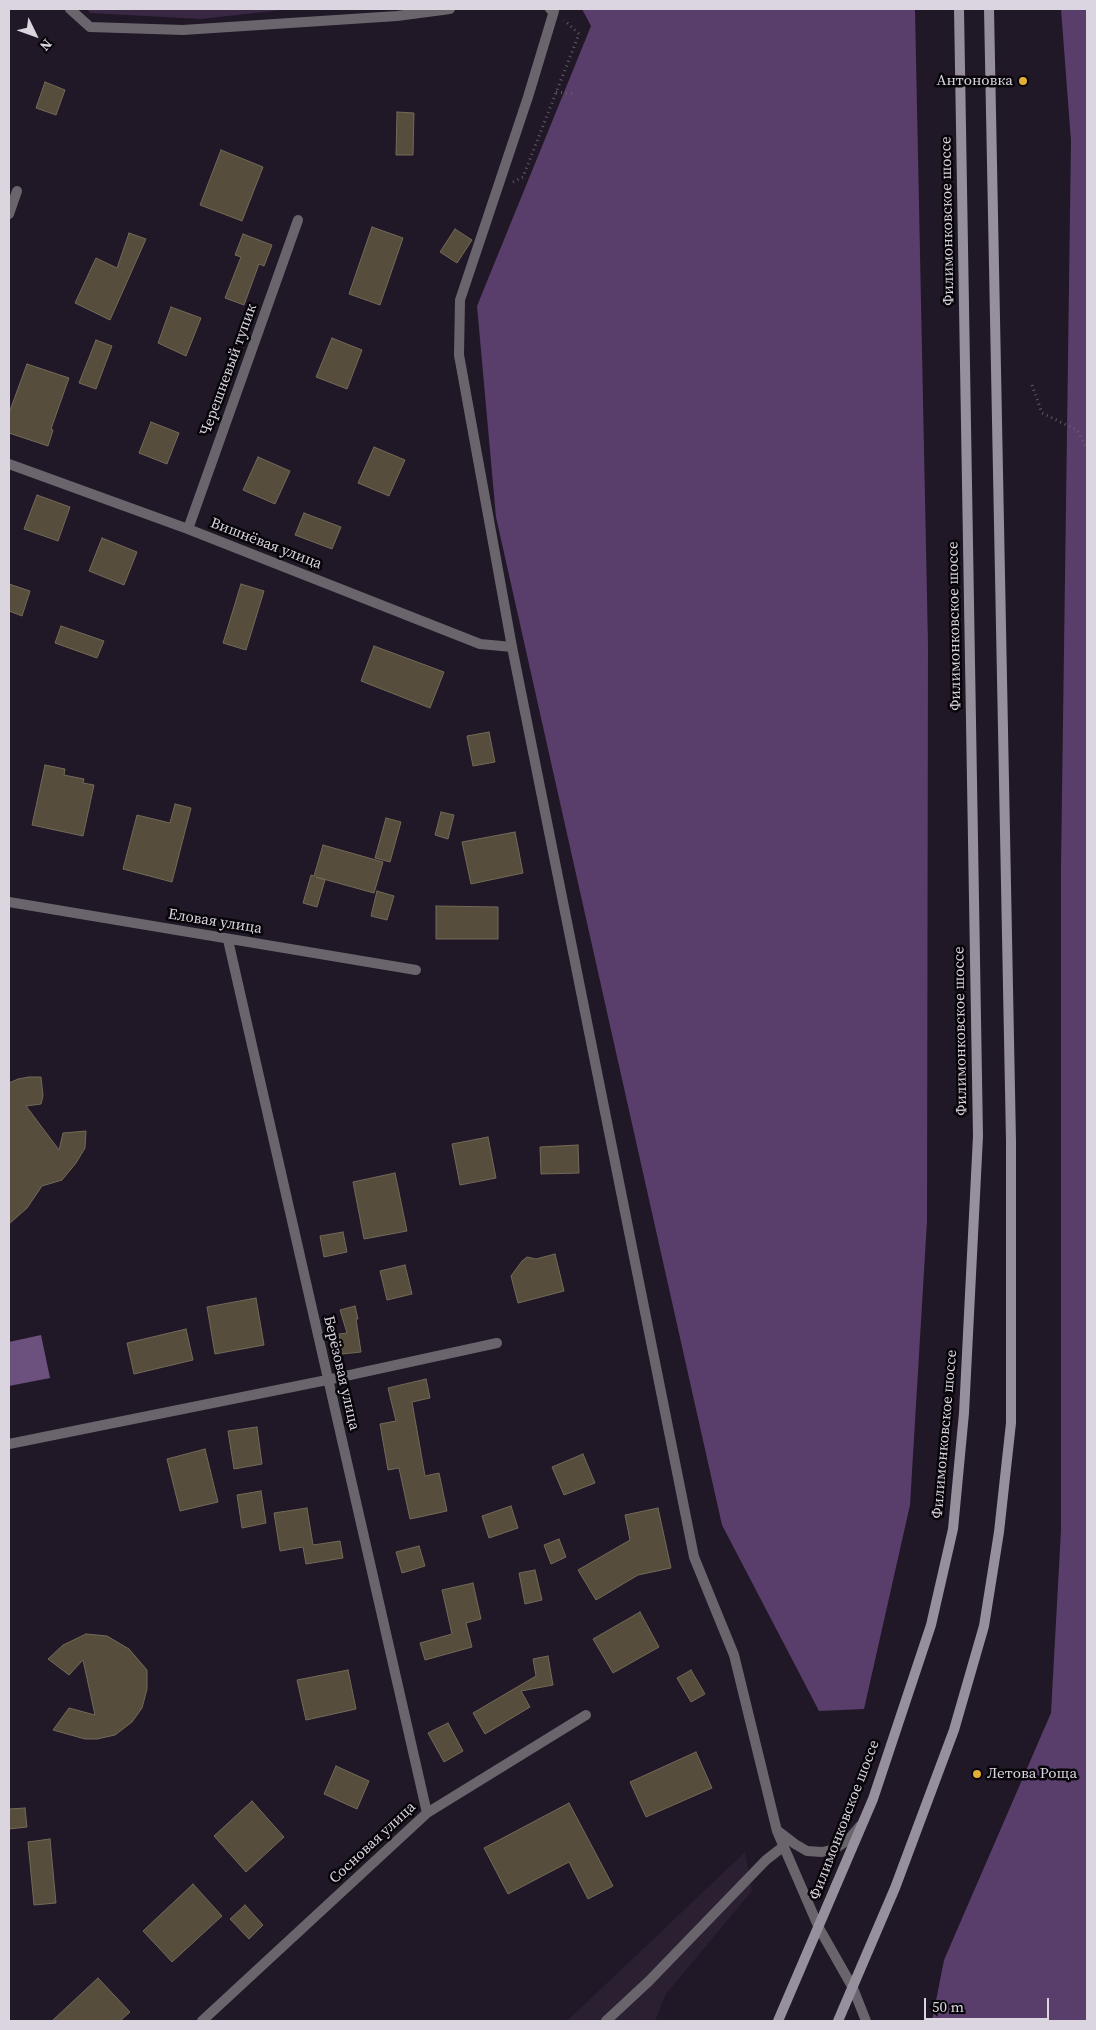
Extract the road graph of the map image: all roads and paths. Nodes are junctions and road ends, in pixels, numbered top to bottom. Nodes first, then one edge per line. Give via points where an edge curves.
1 (70, 9) edge
2 (450, 9) edge
3 (959, 9) edge
4 (989, 9) edge
5 (553, 10) edge
6 (556, 92) junction
7 (576, 94) dead end
8 (496, 190) junction
9 (17, 191) dead end
10 (9, 214) edge
11 (298, 220) dead end
12 (1032, 385) dead end
13 (1087, 450) edge
14 (9, 464) edge
15 (188, 529) junction
16 (512, 647) junction
17 (9, 902) edge
18 (228, 940) junction
19 (416, 970) dead end
20 (497, 1342) dead end
21 (327, 1380) junction
22 (9, 1444) edge
23 (586, 1716) dead end
24 (427, 1813) junction
25 (863, 1823) junction
26 (777, 1831) junction
27 (784, 1846) junction
28 (819, 1928) junction
29 (852, 1988) junction
30 (202, 2021) edge
31 (606, 2021) edge
32 (778, 2021) edge
33 (838, 2021) edge
34 (866, 2021) edge

1 - 2 street via 90,27 183,30 397,16
3 - 25 main road, Филимонковское шоссе via 978,1136 964,1412 953,1529 931,1625
4 - 29 main road via 1011,1141 1011,1423 984,1626 954,1730 895,1888
5 - 6 path via 579,34
5 - 8 street
6 - 7 path
6 - 8 path via 522,177
8 - 16 street via 460,300 459,355
9 - 10 street
11 - 15 street, Черешневый тупик
12 - 13 path via 1042,413 1077,430
14 - 15 street, Вишнёвая улица
15 - 16 street, Вишнёвая улица via 480,644
16 - 26 street via 694,1557 734,1655
17 - 18 street, Еловая улица
18 - 19 street, Еловая улица
18 - 21 street, Берёзовая улица
20 - 21 street
21 - 22 street
21 - 24 street, Берёзовая улица
23 - 24 street, Сосновая улица
24 - 30 street, Сосновая улица
25 - 26 street via 835,1850 822,1852 807,1851
25 - 28 main road, Филимонковское шоссе
26 - 27 street
27 - 28 street
27 - 31 street via 766,1860
28 - 29 street
28 - 32 main road, Филимонковское шоссе
29 - 33 main road
29 - 34 street

